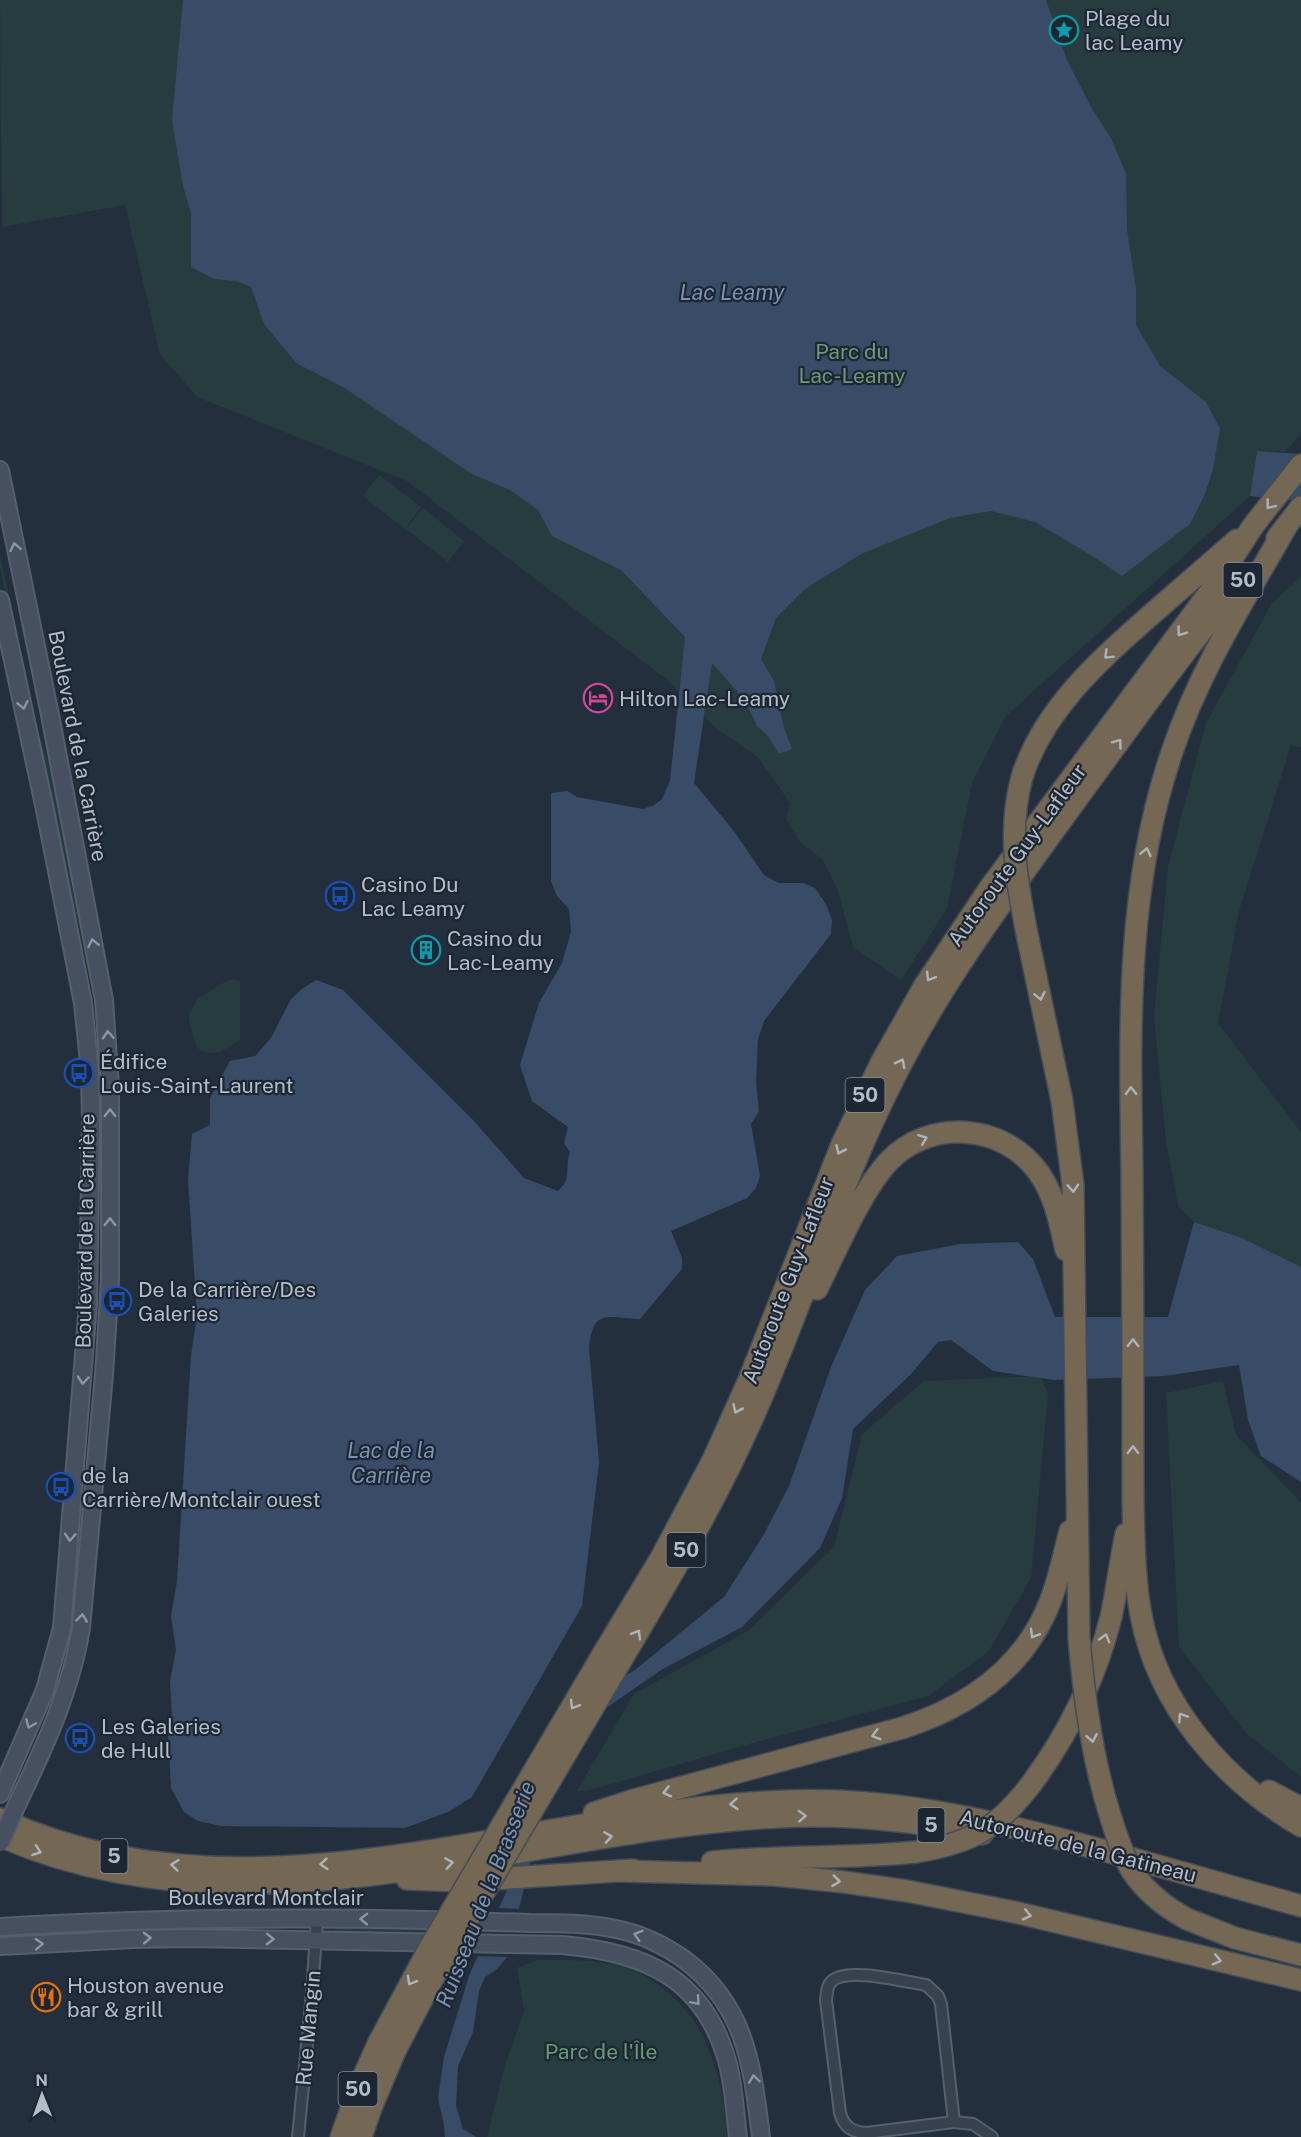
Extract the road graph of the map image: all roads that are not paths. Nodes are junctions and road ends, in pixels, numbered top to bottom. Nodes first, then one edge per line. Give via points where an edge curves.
1 (1301, 465) edge
2 (0, 473) edge
3 (3, 504) edge
4 (1301, 507) edge
5 (1253, 526) junction
6 (1286, 527) junction
7 (0, 600) edge
8 (1076, 1289) junction
9 (766, 1388) junction
10 (1077, 1501) junction
11 (1133, 1501) junction
12 (611, 1659) junction
13 (1220, 1762) junction
14 (0, 1794) edge
15 (1301, 1808) edge
16 (8, 1813) edge
17 (1301, 1826) edge
18 (533, 1833) junction
19 (0, 1836) edge
20 (553, 1838) junction
21 (0, 1843) edge
22 (496, 1847) junction
23 (621, 1871) junction
24 (349, 1877) junction
25 (1300, 1909) edge
26 (317, 1918) junction
27 (4, 1923) edge
28 (315, 1940) junction
29 (0, 1946) edge
30 (1301, 1955) edge
31 (1301, 1980) edge
32 (387, 2047) junction
33 (954, 2122) junction
34 (298, 2137) edge
35 (341, 2137) edge
36 (361, 2137) edge
37 (738, 2137) edge
38 (761, 2137) edge
39 (992, 2137) edge

1 -> 5 highway, Autoroute Guy-Lafleur / 50
2 - 3 main road, Boulevard de la Carrière
16 -> 3 main road, Boulevard de la Carrière via 59,1707 75,1661 81,1628 106,1338 110,1137 104,1000 52,724
4 - 6 highway, Autoroute Guy-Lafleur / 50
5 -> 8 highway, bridge via 1128,634 1086,676 1046,724 1031,752 1015,806 1013,841 1019,895 1058,1077 1068,1144
5 -> 12 highway, Autoroute Guy-Lafleur / 50 via 1215,585 978,905 901,1027 839,1152 713,1461
9 -> 6 highway, Autoroute Guy-Lafleur / 50 via 856,1156 939,997 1004,899 1199,633
11 -> 6 highway via 1131,1019 1135,924 1145,854 1163,780 1186,714 1223,634
7 -> 14 main road, Boulevard de la Carrière via 80,986 91,1096 88,1304 62,1628 45,1690
9 -> 8 highway via 870,1187 895,1156 927,1137 953,1132 985,1135 1010,1146 1030,1162 1052,1196
8 - 10 highway
12 -> 9 highway, Autoroute Guy-Lafleur / 50 via 708,1510
10 -> 18 highway via 1053,1593 1041,1622 1011,1664 984,1689 951,1709 912,1725 634,1800
10 -> 30 highway, bridge via 1079,1638 1084,1692 1105,1799 1121,1849 1149,1892 1187,1919 1235,1938
13 -> 11 highway via 1176,1708 1149,1649 1137,1592
23 -> 11 highway, bridge via 755,1858 916,1852 952,1845 982,1832 1005,1815 1032,1784 1069,1725 1094,1672 1113,1605
12 - 32 highway, Autoroute Guy-Lafleur / 50, bridge via 424,1957
13 - 15 highway
13 - 17 highway via 1266,1804
16 - 21 main road, Boulevard de la Carrière, bridge
22 -> 16 highway, Autoroute de la Gatineau / 5 via 273,1867 197,1867 93,1852 59,1842
18 - 20 highway, Autoroute de la Gatineau / 5
18 - 22 highway, Autoroute de la Gatineau / 5
19 -> 24 highway, Autoroute de la Gatineau / 5 via 81,1864 156,1879 251,1884
20 - 22 highway, Autoroute de la Gatineau / 5
20 - 25 highway, Autoroute de la Gatineau / 5 via 662,1813 735,1804 862,1802 941,1811 1061,1839
24 -> 22 highway, Autoroute de la Gatineau / 5
23 - 24 highway via 461,1881
23 -> 31 highway via 783,1876 907,1891 1014,1912
26 - 27 main road, Boulevard Montclair
26 - 28 street, Rue Mangin
38 -> 26 main road, Boulevard Montclair via 753,2071 739,2027 725,2001 697,1970 663,1945 618,1929 575,1923
29 -> 28 main road, Boulevard Montclair via 142,1938
28 - 34 street, Rue Mangin
28 -> 37 main road, Boulevard Montclair via 581,1946 626,1955 653,1967 688,1992 708,2016 722,2045 731,2080
32 - 35 highway, Autoroute Guy-Lafleur / 50 via 355,2098
32 - 36 highway, Autoroute Guy-Lafleur / 50
33 - 33 street via 941,2004 933,1990 926,1985 855,1974 831,1982 826,2000 844,2123 852,2130 866,2133
33 - 39 street via 973,2124

